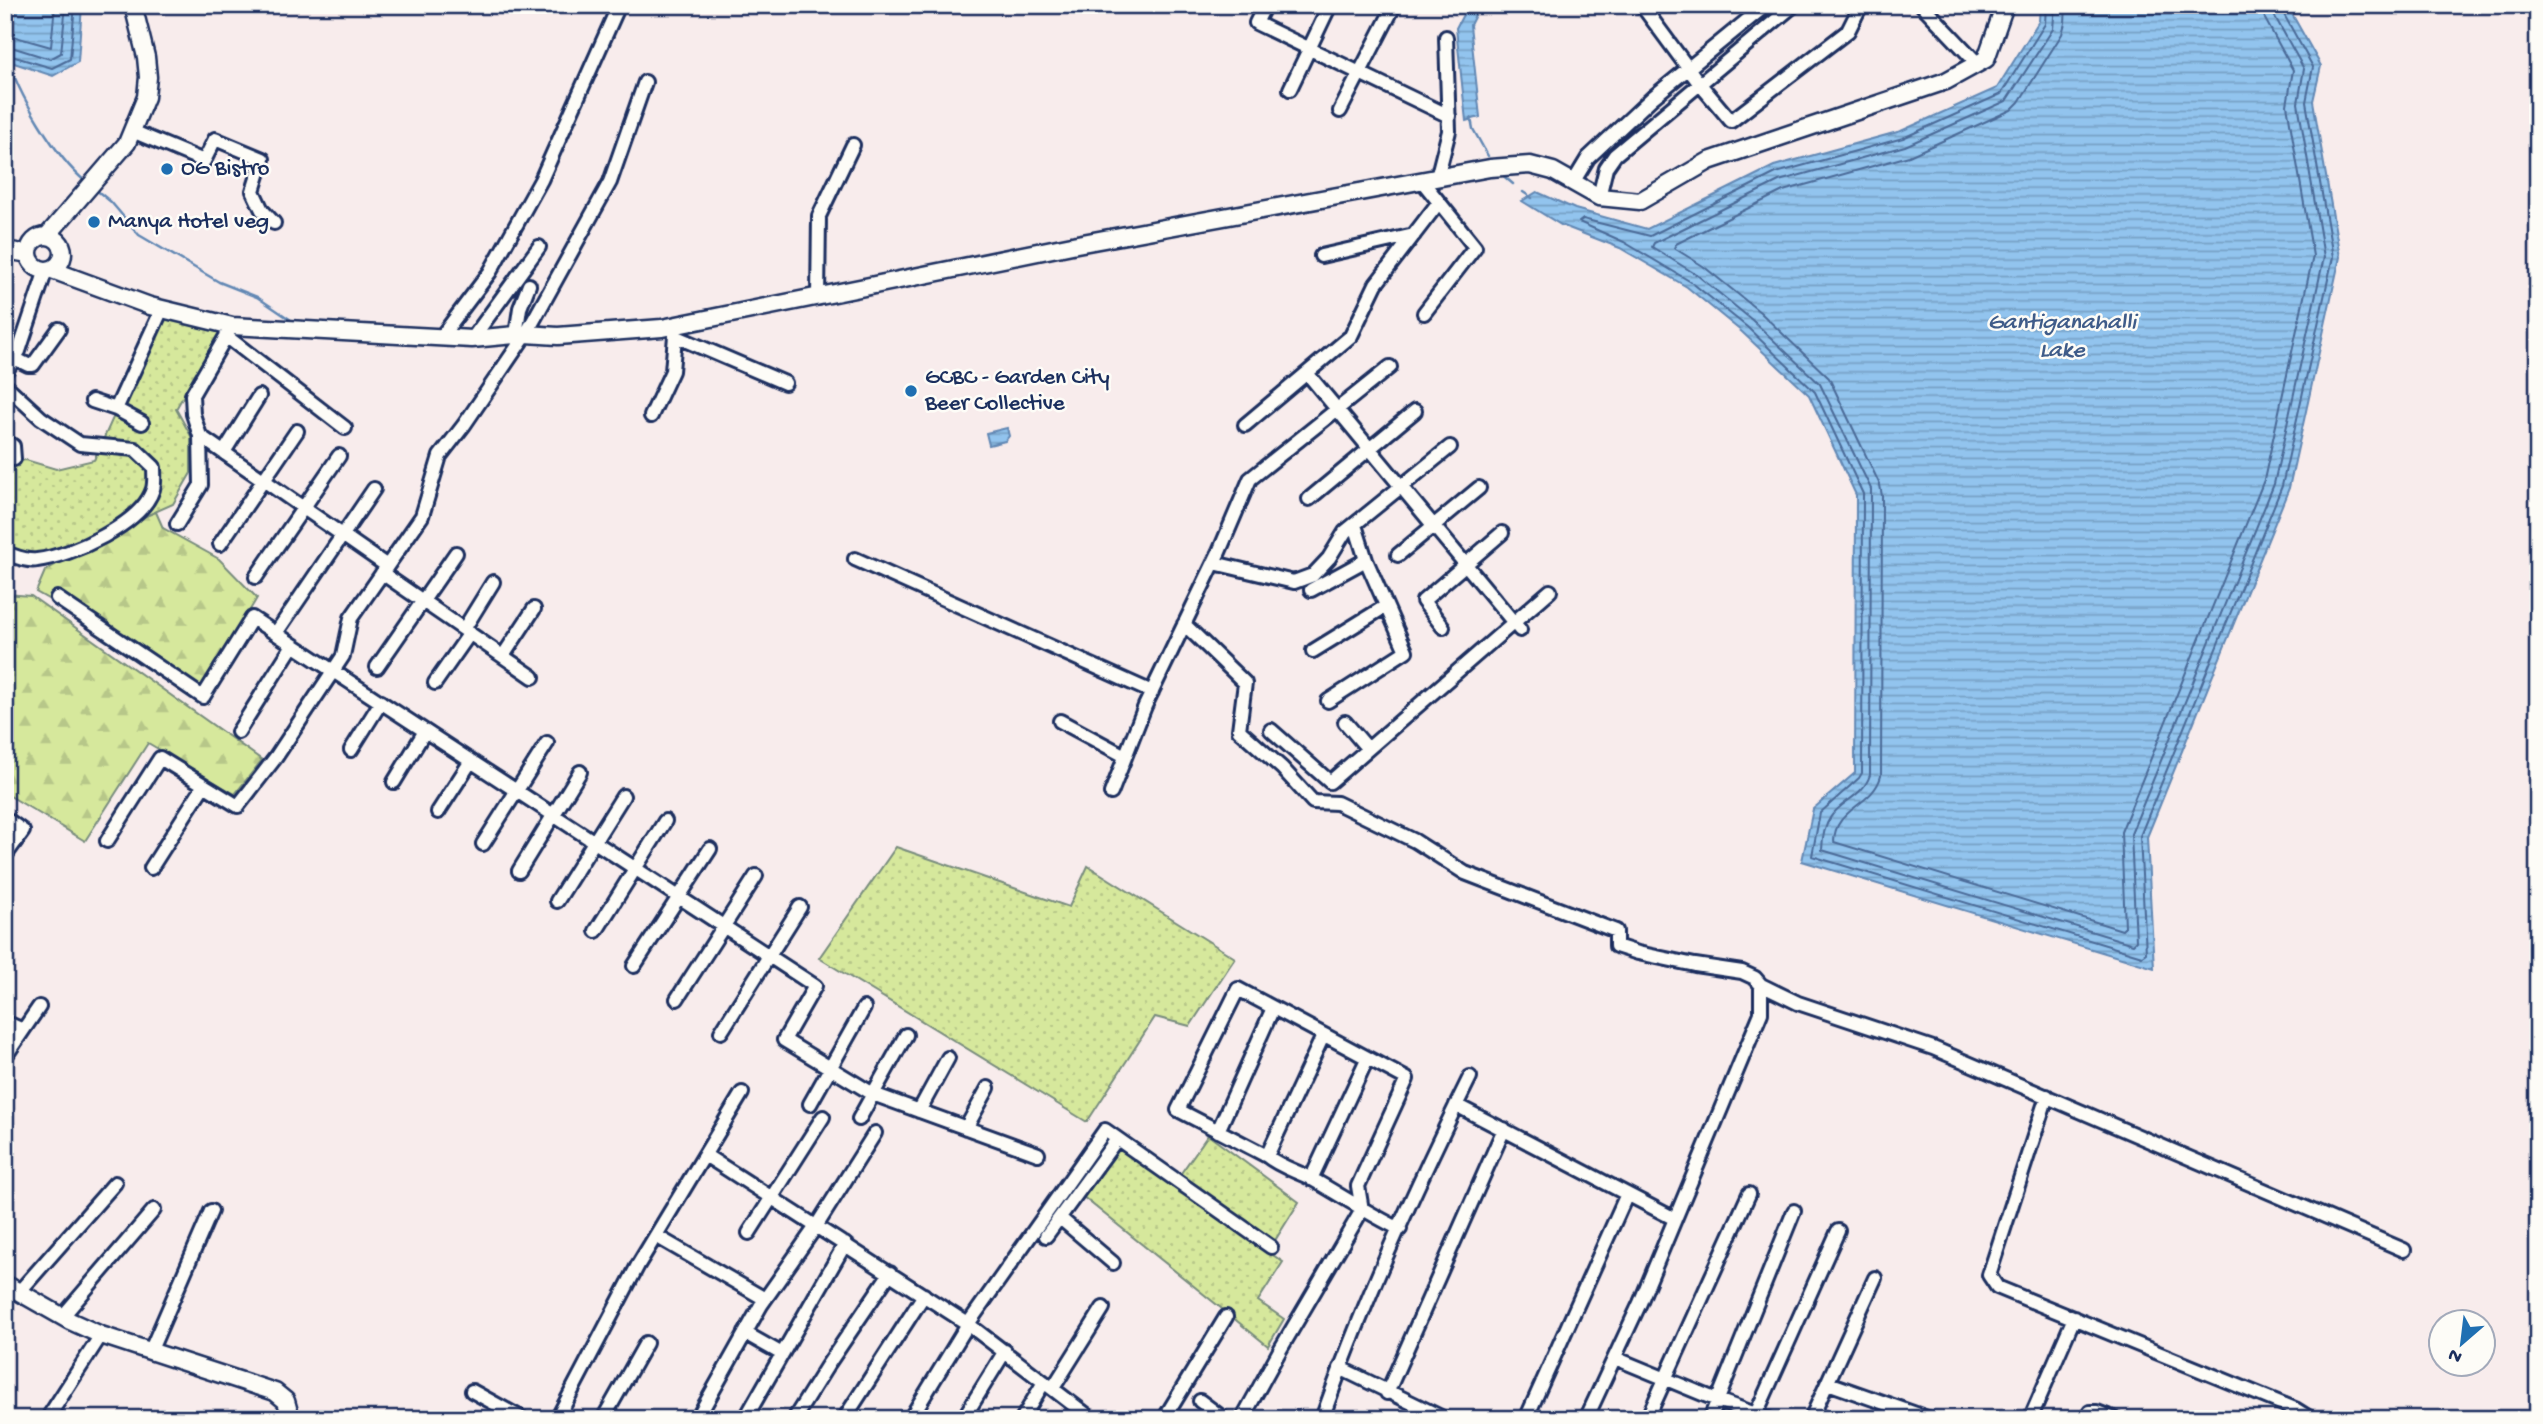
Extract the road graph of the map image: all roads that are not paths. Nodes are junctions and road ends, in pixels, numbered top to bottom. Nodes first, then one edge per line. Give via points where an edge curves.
1 (133, 5) edge
2 (620, 5) edge
3 (1265, 5) edge
4 (1330, 5) edge
5 (1766, 5) edge
6 (1794, 5) edge
7 (1861, 5) edge
8 (1922, 5) edge
9 (2005, 5) edge
10 (1643, 8) dead end
11 (1392, 10) dead end
12 (1446, 37) dead end
13 (1309, 48) junction
14 (1978, 64) junction
15 (1689, 68) junction
16 (1360, 73) junction
17 (645, 82) dead end
18 (1699, 83) junction
19 (1290, 89) dead end
20 (1340, 111) dead end
21 (1449, 116) junction
22 (132, 131) junction
23 (852, 145) dead end
24 (1430, 179) junction
25 (1574, 181) junction
26 (1599, 197) junction
27 (1440, 202) junction
28 (275, 223) dead end
29 (1414, 235) junction
30 (47, 236) junction
31 (539, 247) dead end
32 (5, 250) edge
33 (29, 254) junction
34 (1321, 256) dead end
35 (49, 270) junction
36 (529, 285) dead end
37 (818, 298) junction
38 (162, 309) junction
39 (1424, 313) dead end
40 (59, 329) dead end
41 (229, 331) junction
42 (675, 331) junction
43 (521, 335) junction
44 (441, 337) junction
45 (472, 339) junction
46 (5, 346) edge
47 (17, 354) junction
48 (1390, 367) dead end
49 (5, 373) edge
50 (1307, 373) junction
51 (785, 383) dead end
52 (5, 385) edge
53 (259, 396) dead end
54 (92, 401) dead end
55 (116, 409) junction
56 (1337, 409) junction
57 (1415, 411) dead end
58 (651, 416) dead end
59 (142, 423) dead end
60 (1245, 425) dead end
61 (345, 428) dead end
62 (297, 431) dead end
63 (200, 436) junction
64 (5, 441) edge
65 (1450, 447) dead end
66 (1370, 449) junction
67 (224, 452) junction
68 (339, 456) dead end
69 (14, 460) dead end
70 (264, 480) junction
71 (1401, 486) junction
72 (1479, 488) dead end
73 (374, 489) dead end
74 (1309, 499) dead end
75 (304, 508) junction
76 (177, 524) dead end
77 (1354, 525) junction
78 (1434, 526) junction
79 (1502, 533) dead end
80 (343, 535) junction
81 (220, 544) dead end
82 (5, 553) edge
83 (456, 553) dead end
84 (1398, 555) dead end
85 (855, 559) dead end
86 (1366, 560) junction
87 (1214, 563) junction
88 (1465, 564) junction
89 (385, 569) junction
90 (256, 577) dead end
91 (493, 582) dead end
92 (1311, 590) dead end
93 (1550, 591) dead end
94 (57, 598) dead end
95 (423, 601) junction
96 (1386, 606) junction
97 (534, 609) dead end
98 (1184, 624) junction
99 (1443, 627) dead end
100 (1517, 627) junction
101 (467, 631) junction
102 (276, 633) junction
103 (293, 645) junction
104 (1313, 651) dead end
105 (503, 656) junction
106 (377, 667) dead end
107 (333, 671) junction
108 (533, 677) dead end
109 (435, 682) dead end
110 (1152, 692) junction
111 (1328, 701) dead end
112 (381, 702) junction
113 (1060, 721) dead end
114 (1345, 722) dead end
115 (1271, 730) dead end
116 (425, 731) junction
117 (238, 732) dead end
118 (547, 743) dead end
119 (1368, 749) junction
120 (351, 750) dead end
121 (1125, 756) junction
122 (471, 761) junction
123 (580, 772) dead end
124 (394, 782) dead end
125 (204, 785) junction
126 (517, 791) junction
127 (1111, 793) dead end
128 (623, 796) dead end
129 (438, 812) dead end
130 (553, 815) junction
131 (5, 818) edge
132 (665, 821) dead end
133 (107, 841) dead end
134 (594, 842) junction
135 (483, 844) dead end
136 (710, 849) dead end
137 (5, 856) edge
138 (151, 867) dead end
139 (635, 869) junction
140 (519, 871) dead end
141 (756, 876) dead end
142 (679, 897) junction
143 (556, 901) dead end
144 (800, 907) dead end
145 (723, 927) junction
146 (597, 931) dead end
147 (769, 956) junction
148 (634, 967) dead end
149 (1760, 985) junction
150 (677, 999) dead end
151 (39, 1007) dead end
152 (864, 1008) dead end
153 (1273, 1009) junction
154 (5, 1022) edge
155 (23, 1030) junction
156 (721, 1032) dead end
157 (905, 1035) dead end
158 (1323, 1036) junction
159 (5, 1057) edge
160 (948, 1058) dead end
161 (1367, 1059) junction
162 (830, 1068) junction
163 (1470, 1077) dead end
164 (988, 1088) dead end
165 (742, 1093) dead end
166 (873, 1094) junction
167 (2047, 1096) junction
168 (810, 1104) dead end
169 (1456, 1105) junction
170 (919, 1111) junction
171 (823, 1117) dead end
172 (859, 1119) dead end
173 (966, 1128) junction
174 (1504, 1129) junction
175 (1219, 1130) junction
176 (875, 1133) dead end
177 (1117, 1139) junction
178 (1038, 1154) dead end
179 (705, 1155) junction
180 (1267, 1156) junction
181 (1311, 1179) junction
182 (115, 1183) dead end
183 (1627, 1194) junction
184 (1749, 1194) dead end
185 (772, 1197) junction
186 (154, 1210) dead end
187 (211, 1210) dead end
188 (1362, 1210) junction
189 (1794, 1211) dead end
190 (1060, 1218) junction
191 (1675, 1219) junction
192 (817, 1225) junction
193 (1400, 1229) junction
194 (1838, 1231) dead end
195 (749, 1233) dead end
196 (656, 1236) junction
197 (1046, 1236) dead end
198 (845, 1244) junction
199 (1271, 1247) dead end
200 (2403, 1250) dead end
201 (1113, 1263) dead end
202 (891, 1273) junction
203 (1875, 1278) dead end
204 (12, 1288) edge
205 (924, 1295) junction
206 (765, 1300) junction
207 (1103, 1308) dead end
208 (62, 1316) junction
209 (1226, 1317) dead end
210 (2074, 1318) junction
211 (968, 1324) junction
212 (746, 1333) junction
213 (101, 1335) junction
214 (646, 1343) dead end
215 (1005, 1351) junction
216 (150, 1352) junction
217 (782, 1354) junction
218 (1615, 1358) junction
219 (1340, 1368) junction
220 (1665, 1380) junction
221 (1828, 1382) junction
222 (1049, 1385) junction
223 (472, 1391) dead end
224 (1387, 1393) junction
225 (1717, 1400) junction
226 (1200, 1401) dead end
227 (1084, 1416) edge
228 (518, 1417) edge
229 (1764, 1417) edge
230 (47, 1419) edge
231 (291, 1419) edge
232 (556, 1419) edge
233 (603, 1419) edge
234 (697, 1419) edge
235 (745, 1419) edge
236 (794, 1419) edge
237 (844, 1419) edge
238 (910, 1419) edge
239 (963, 1419) edge
240 (1022, 1419) edge
241 (1164, 1419) edge
242 (1224, 1419) edge
243 (1242, 1419) edge
244 (1322, 1419) edge
245 (1444, 1419) edge
246 (1526, 1419) edge
247 (1586, 1419) edge
248 (1647, 1419) edge
249 (1710, 1419) edge
250 (1811, 1419) edge
251 (1930, 1419) edge
252 (2030, 1419) edge
253 (2086, 1419) edge
254 (2115, 1419) edge
255 (2311, 1419) edge

1 - 22 street via 148,77 146,97
2 - 44 street via 541,180 490,272
3 - 13 street via 1256,23
4 - 13 street
5 - 15 street
6 - 18 street
7 - 18 street via 1848,31 1731,121
8 - 14 street
9 - 14 street via 1986,59
10 - 15 street
11 - 16 street
12 - 21 street
13 - 16 street
13 - 19 street
14 - 26 street via 1946,81 1709,161 1640,201
15 - 18 street
15 - 25 street via 1588,158
16 - 20 street
16 - 21 street
17 - 43 street via 610,182
18 - 26 street via 1615,155 1606,168
21 - 24 street via 1449,131
22 - 28 street via 204,161 215,139 263,159 253,191
22 - 30 street
23 - 37 street via 819,216
24 - 25 street via 1530,165
24 - 27 street
24 - 37 street via 1064,246
25 - 26 street
27 - 29 street
27 - 39 street via 1475,247
29 - 34 street
29 - 50 street via 1376,284 1351,336
30 - 33 street via 32,243
30 - 35 street via 58,241 64,251 61,262
31 - 45 street
32 - 33 street
33 - 35 street via 36,267
35 - 38 street
35 - 47 street
36 - 43 street via 520,308
37 - 42 street
38 - 41 street
38 - 55 street
40 - 47 street via 33,365
41 - 44 street
41 - 61 street
41 - 63 street via 192,395
42 - 43 street
42 - 51 street
42 - 58 street via 672,371
43 - 45 street
43 - 89 street via 440,456 422,516
44 - 45 street
46 - 47 street
47 - 49 street
48 - 56 street
50 - 56 street
50 - 60 street
52 - 82 street via 40,418 80,444 135,449 154,467 153,488 141,510 114,531 82,547 35,561
53 - 67 street
54 - 55 street
55 - 59 street
56 - 66 street
56 - 87 street via 1250,479
57 - 66 street
62 - 70 street
63 - 67 street
63 - 76 street via 201,485
64 - 69 street via 13,446
65 - 71 street
66 - 71 street
66 - 74 street
67 - 70 street
68 - 75 street
70 - 75 street
70 - 81 street
71 - 77 street
71 - 78 street
72 - 78 street
73 - 80 street
75 - 80 street
75 - 90 street
77 - 86 street
77 - 87 street via 1313,575 1294,582
78 - 84 street
78 - 88 street
79 - 88 street
80 - 89 street
80 - 102 street
83 - 95 street
85 - 110 street
86 - 92 street
86 - 96 street
87 - 98 street
88 - 99 street via 1423,601
88 - 100 street
89 - 95 street
89 - 107 street via 351,618 343,656
91 - 101 street
93 - 100 street
94 - 102 street via 203,697 252,618
95 - 101 street
95 - 106 street
96 - 104 street
96 - 111 street via 1406,651
97 - 105 street
98 - 110 street
98 - 149 street via 1245,683 1239,730 1313,802 1337,803 1415,841 1465,873 1616,931 1616,946 1742,972
100 - 119 street
101 - 105 street
101 - 109 street
102 - 103 street
103 - 107 street
103 - 117 street
105 - 108 street
107 - 112 street
107 - 125 street via 238,806
110 - 121 street
112 - 116 street
112 - 120 street
113 - 121 street
114 - 119 street
115 - 119 street via 1330,782
116 - 122 street
116 - 124 street
118 - 126 street
121 - 127 street
122 - 126 street
122 - 129 street
123 - 130 street
125 - 133 street via 160,758
125 - 138 street
126 - 130 street
126 - 135 street
128 - 134 street
130 - 134 street
130 - 140 street
131 - 137 street via 23,831
132 - 139 street
134 - 139 street
134 - 143 street
136 - 142 street
139 - 142 street
139 - 146 street
141 - 145 street
142 - 145 street
142 - 148 street
144 - 147 street
145 - 147 street
145 - 150 street
147 - 156 street
147 - 162 street via 815,986 783,1040
149 - 167 street
149 - 191 street via 1761,1013
151 - 155 street
152 - 162 street
153 - 158 street
153 - 175 street
153 - 175 street via 1238,989 1178,1110
154 - 155 street
155 - 159 street
157 - 166 street
158 - 161 street
158 - 180 street
160 - 170 street
161 - 181 street
161 - 188 street via 1407,1079 1358,1186
162 - 166 street
162 - 168 street
163 - 169 street
164 - 173 street
165 - 179 street
166 - 170 street
166 - 172 street
167 - 200 street
167 - 210 street via 1989,1275 1997,1287
169 - 174 street
169 - 193 street
170 - 173 street
171 - 185 street
173 - 178 street
174 - 183 street
174 - 224 street
175 - 180 street
176 - 192 street
177 - 190 street
177 - 199 street
177 - 211 street via 1105,1130
179 - 185 street
179 - 196 street
180 - 181 street
181 - 188 street
182 - 204 street
183 - 191 street
183 - 246 street
184 - 220 street
185 - 192 street
185 - 195 street
186 - 208 street
187 - 216 street
188 - 193 street
188 - 243 street
189 - 225 street
190 - 197 street
190 - 201 street
191 - 218 street
192 - 198 street
192 - 206 street
193 - 219 street
194 - 229 street
196 - 206 street
196 - 232 street
198 - 202 street
198 - 217 street
202 - 205 street
202 - 236 street
203 - 221 street
204 - 208 street
205 - 211 street
205 - 237 street
206 - 212 street
207 - 222 street
208 - 213 street
209 - 241 street
210 - 252 street
210 - 255 street
211 - 215 street
211 - 238 street
212 - 217 street
212 - 234 street
213 - 216 street
213 - 230 street
214 - 233 street
215 - 222 street
215 - 239 street
216 - 231 street via 275,1392 286,1401
217 - 235 street
218 - 220 street
218 - 247 street
219 - 224 street
219 - 244 street
220 - 225 street
220 - 248 street
221 - 250 street
221 - 251 street
222 - 227 street
222 - 240 street
223 - 228 street
224 - 245 street
225 - 229 street
225 - 249 street
226 - 242 street
253 - 254 street via 2090,1412 2097,1412

